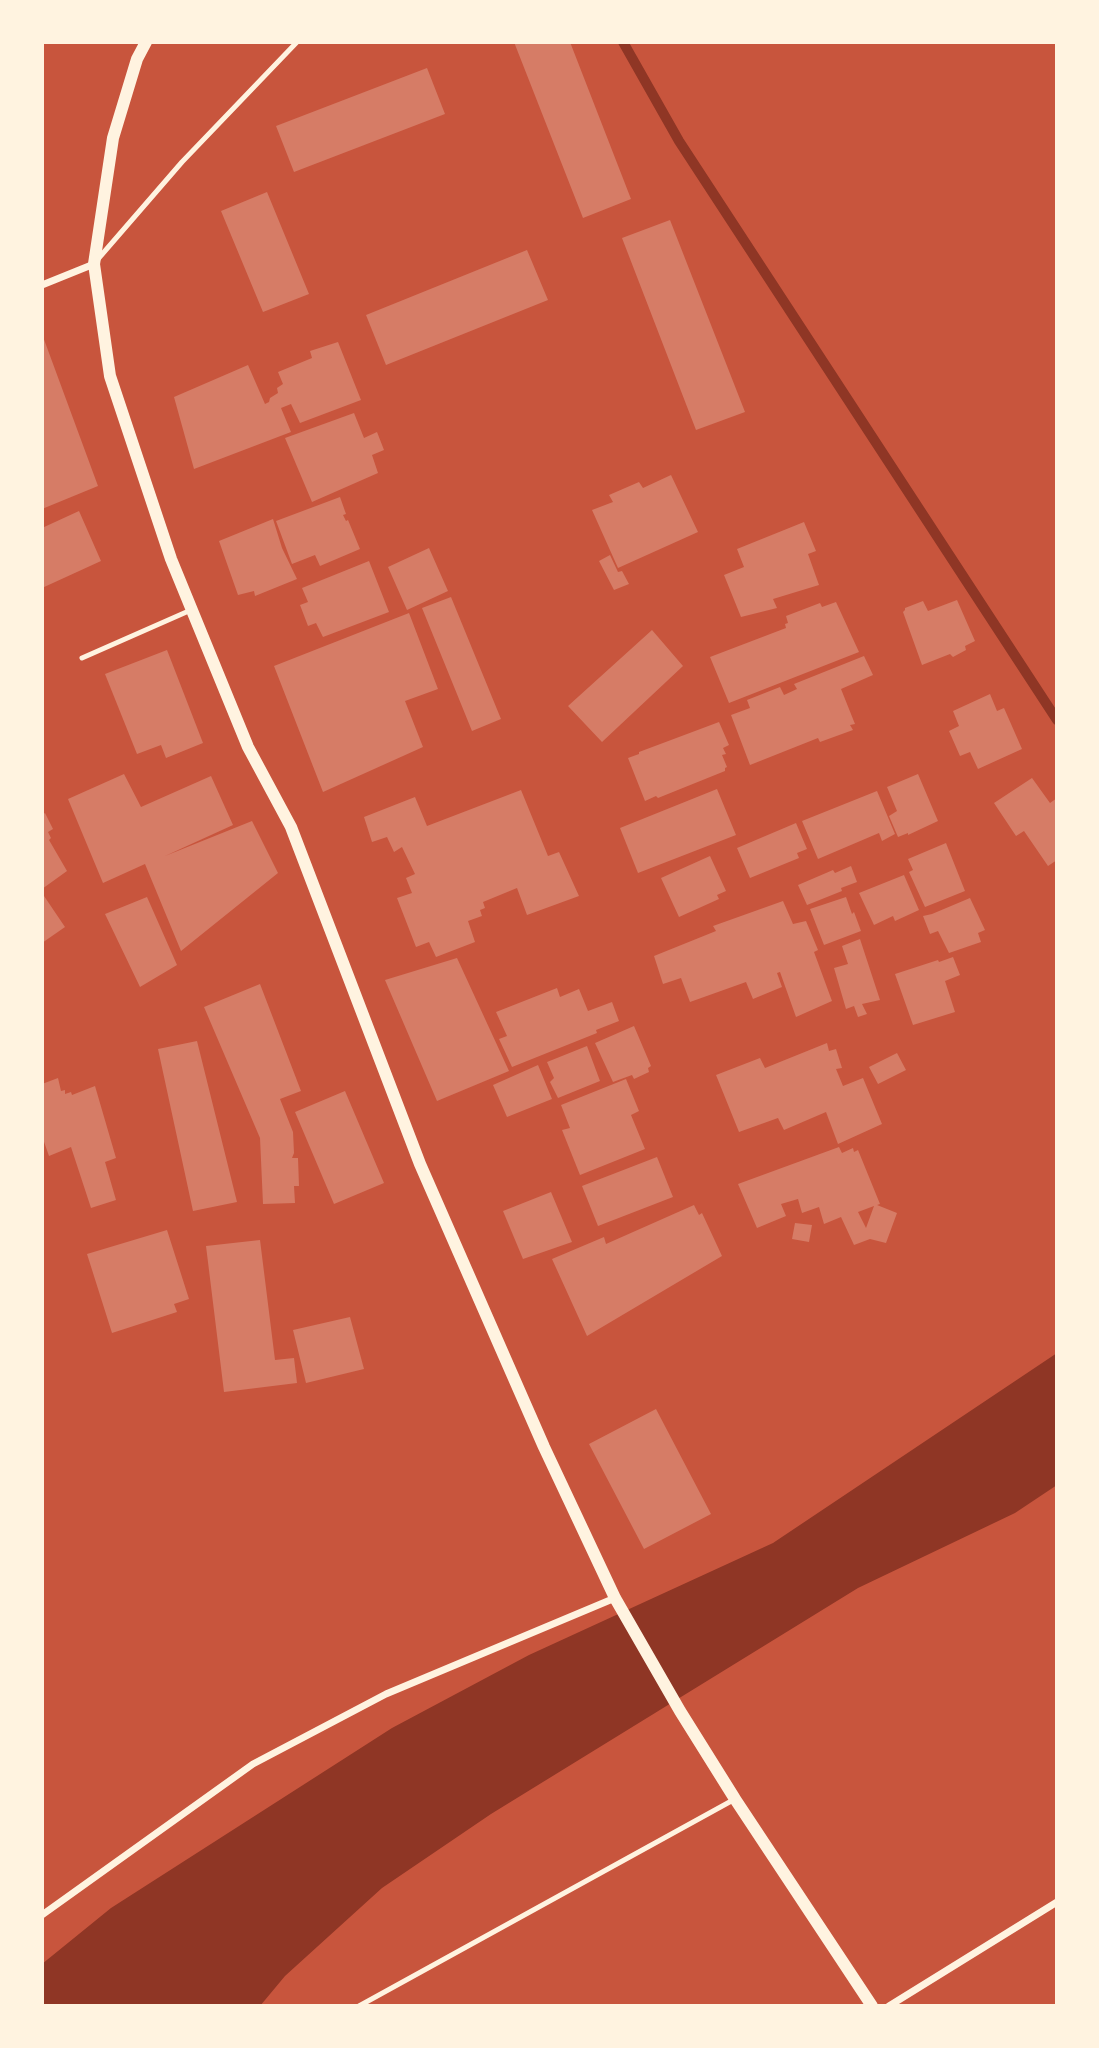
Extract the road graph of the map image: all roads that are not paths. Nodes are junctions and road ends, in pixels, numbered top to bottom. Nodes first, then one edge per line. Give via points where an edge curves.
1 (146, 42) edge
2 (297, 42) edge
3 (94, 264) junction
4 (42, 285) edge
5 (191, 610) junction
6 (82, 658) dead end
7 (615, 1598) junction
8 (735, 1799) junction
9 (1057, 1902) edge
10 (42, 1915) edge
11 (359, 2006) edge
12 (872, 2006) edge
13 (889, 2006) edge

1 - 3 street via 113,138
2 - 3 lane via 182,162
3 - 4 street
3 - 5 street via 110,376
5 - 6 lane
5 - 7 street via 248,747 301,851 420,1164
7 - 8 street
7 - 10 street via 386,1694 253,1764
8 - 11 lane
8 - 12 street
9 - 13 street

